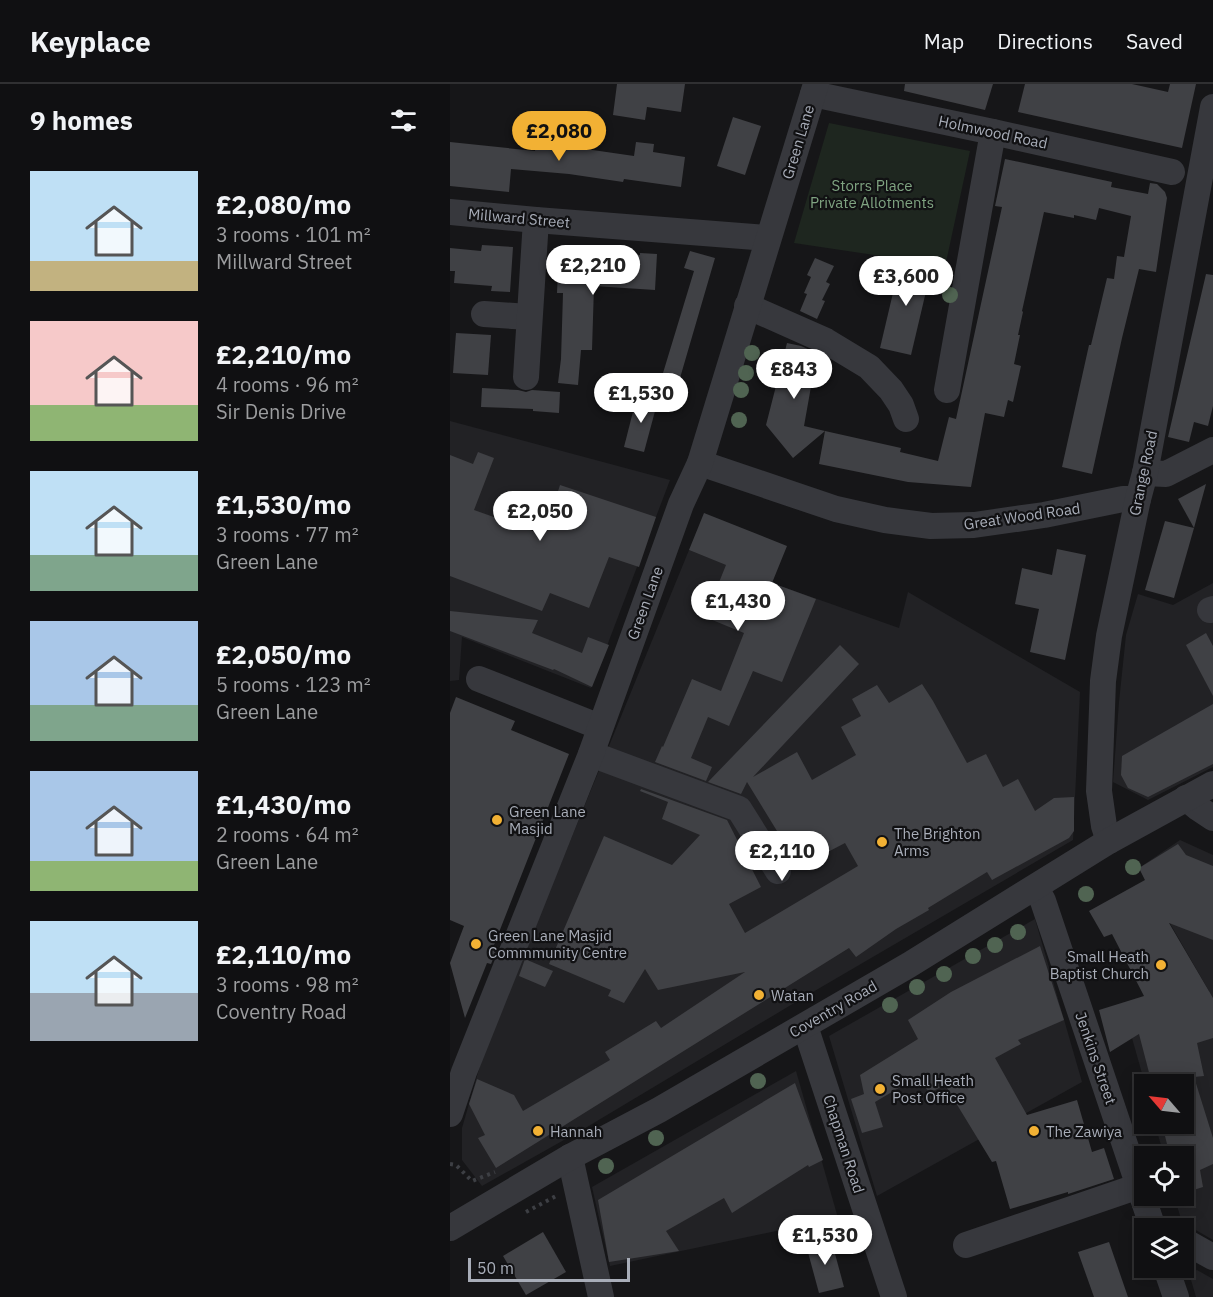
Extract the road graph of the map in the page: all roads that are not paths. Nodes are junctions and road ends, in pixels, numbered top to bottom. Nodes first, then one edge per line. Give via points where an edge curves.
1 (815, 89) edge
2 (1213, 107) edge
3 (993, 132) junction
4 (1207, 171) edge
5 (1172, 172) dead end
6 (450, 212) edge
7 (536, 220) junction
8 (768, 238) junction
9 (747, 306) junction
10 (484, 314) dead end
11 (529, 317) junction
12 (526, 377) dead end
13 (947, 390) dead end
14 (906, 419) dead end
15 (1213, 450) edge
16 (700, 463) junction
17 (1145, 472) junction
18 (1138, 499) junction
19 (479, 679) dead end
20 (600, 727) junction
21 (591, 754) junction
22 (1213, 784) edge
23 (1186, 798) junction
24 (1213, 818) edge
25 (1109, 842) junction
26 (778, 871) dead end
27 (1036, 888) junction
28 (805, 1026) junction
29 (457, 1064) edge
30 (450, 1114) edge
31 (570, 1157) junction
32 (1134, 1171) edge
33 (1134, 1188) edge
34 (450, 1228) edge
35 (966, 1245) dead end
36 (1194, 1247) edge
37 (1213, 1257) edge
38 (1169, 1278) edge
39 (601, 1297) edge
40 (894, 1297) edge
41 (1176, 1297) edge

1 - 3 street, Holmwood Road
1 - 8 street, Green Lane
2 - 4 street, Grange Road
3 - 5 street, Holmwood Road
3 - 13 street
4 - 17 street, Grange Road
6 - 7 street, Millward Street
7 - 8 street, Millward Street
7 - 11 street
8 - 9 street, Green Lane
9 - 14 street via 826,341 869,367 891,390
9 - 16 street, Green Lane
10 - 11 street
11 - 12 street
15 - 17 street via 1166,474
16 - 18 street, Great Wood Road via 836,509 931,526 974,525
16 - 20 street, Green Lane via 681,504
17 - 18 street, Grange Road
18 - 25 street, Grange Road via 1108,636 1103,681 1099,791
19 - 20 street
20 - 21 street, Green Lane
21 - 26 street via 740,809
21 - 29 street, Green Lane
22 - 23 street, Coventry Road
23 - 24 street
23 - 25 street, Coventry Road
25 - 27 street, Coventry Road
27 - 28 street, Coventry Road
27 - 32 street, Jenkins Street
28 - 31 street, Coventry Road
28 - 40 street, Chapman Road
29 - 30 street, Green Lane
31 - 34 street, Coventry Road
31 - 39 street
33 - 35 street
36 - 37 street
38 - 41 street

